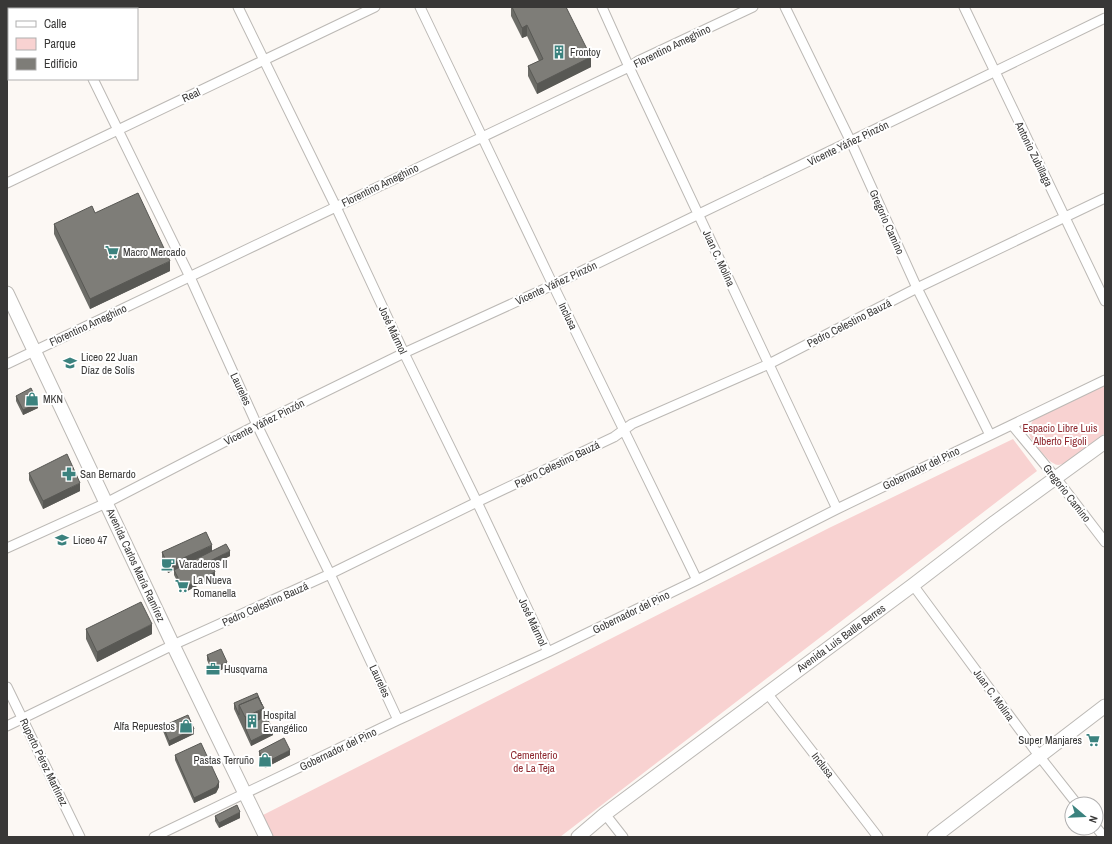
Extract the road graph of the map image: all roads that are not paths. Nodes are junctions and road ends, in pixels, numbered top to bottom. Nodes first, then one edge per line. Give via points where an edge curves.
1 (238, 7) edge
2 (375, 7) edge
3 (420, 7) edge
4 (602, 7) edge
5 (753, 7) edge
6 (785, 7) edge
7 (964, 7) edge
8 (1105, 18) edge
9 (265, 60) junction
10 (629, 67) junction
11 (994, 72) junction
12 (93, 80) edge
13 (118, 130) junction
14 (482, 137) junction
15 (851, 142) junction
16 (7, 183) edge
17 (1105, 198) edge
18 (336, 207) junction
19 (699, 214) junction
20 (1065, 217) junction
21 (190, 277) junction
22 (553, 285) junction
23 (917, 288) junction
24 (7, 293) edge
25 (1105, 301) edge
26 (34, 350) junction
27 (404, 353) junction
28 (7, 364) edge
29 (769, 364) junction
30 (1105, 380) edge
31 (258, 425) junction
32 (1012, 425) junction
33 (624, 430) junction
34 (990, 435) junction
35 (1105, 442) edge
36 (1056, 478) junction
37 (477, 502) junction
38 (106, 503) junction
39 (837, 509) junction
40 (1105, 542) edge
41 (7, 548) edge
42 (330, 574) junction
43 (697, 580) junction
44 (913, 585) junction
45 (173, 645) junction
46 (548, 652) junction
47 (7, 687) edge
48 (767, 693) junction
49 (1105, 706) edge
50 (23, 719) junction
51 (398, 720) junction
52 (7, 726) edge
53 (1040, 757) junction
54 (245, 794) junction
55 (1072, 796) edge
56 (605, 814) junction
57 (80, 837) edge
58 (154, 837) edge
59 (266, 837) edge
60 (578, 837) edge
61 (623, 837) edge
62 (878, 837) edge
63 (934, 837) edge

1 - 9 street, José Mármol
2 - 9 street, Real
3 - 14 street, Inclusa
4 - 10 street, Juan C. Molina
5 - 10 street, Florentino Ameghino
6 - 15 street, Gregorio Camino
7 - 11 street, Antonio Zubillaga
8 - 11 street, Vicente Yáñez Pinzón
9 - 13 street, Real
9 - 18 street, José Mármol
10 - 14 street, Florentino Ameghino
10 - 19 street, Juan C. Molina
11 - 15 street, Vicente Yáñez Pinzón
11 - 20 street, Antonio Zubillaga
12 - 13 street, Laureles
13 - 16 street, Real
13 - 21 street, Laureles
14 - 18 street, Florentino Ameghino
14 - 22 street, Inclusa
15 - 19 street, Vicente Yáñez Pinzón
15 - 23 street, Gregorio Camino
17 - 20 street, Pedro Celestino Bauzá
18 - 21 street, Florentino Ameghino
18 - 27 street, José Mármol
19 - 22 street, Vicente Yáñez Pinzón
19 - 29 street, Juan C. Molina
20 - 23 street, Pedro Celestino Bauzá
20 - 25 street, Antonio Zubillaga
21 - 26 street, Florentino Ameghino
21 - 31 street, Laureles
22 - 27 street, Vicente Yáñez Pinzón
22 - 33 street, Inclusa
23 - 29 street, Pedro Celestino Bauzá
23 - 34 street, Gregorio Camino
24 - 26 main road, Avenida Carlos María Ramírez
26 - 28 street, Florentino Ameghino
26 - 38 main road, Avenida Carlos María Ramírez
27 - 31 street, Vicente Yáñez Pinzón
27 - 37 street, José Mármol
29 - 33 street, Pedro Celestino Bauzá via 632,424
29 - 39 street, Juan C. Molina
30 - 32 street, Gobernador del Pino
31 - 38 street, Vicente Yáñez Pinzón
31 - 42 street, Laureles
32 - 34 street, Gobernador del Pino
32 - 36 street, Gregorio Camino
33 - 37 street, Pedro Celestino Bauzá
33 - 43 street, Inclusa
34 - 39 street, Gobernador del Pino
35 - 36 main road, Avenida Luis Batlle Berres
36 - 40 street, Gregorio Camino
36 - 44 main road, Avenida Luis Batlle Berres
37 - 42 street, Pedro Celestino Bauzá
37 - 46 street, José Mármol
38 - 41 street, Vicente Yáñez Pinzón
38 - 45 main road, Avenida Carlos María Ramírez
39 - 43 street, Gobernador del Pino
42 - 45 street, Pedro Celestino Bauzá
42 - 51 street, Laureles
43 - 46 street, Gobernador del Pino
44 - 48 main road, Avenida Luis Batlle Berres
44 - 53 street, Juan C. Molina
45 - 50 street, Pedro Celestino Bauzá
45 - 54 main road, Avenida Carlos María Ramírez
46 - 51 street, Gobernador del Pino
47 - 50 street, Ruperto Pérez Martínez
48 - 56 main road, Avenida Luis Batlle Berres
48 - 62 street, Inclusa
49 - 53 main road
50 - 52 street, Pedro Celestino Bauzá
50 - 57 street, Ruperto Pérez Martínez
51 - 54 street, Gobernador del Pino
53 - 55 street, Juan C. Molina
53 - 63 main road
54 - 58 street, Gobernador del Pino
54 - 59 main road, Avenida Carlos María Ramírez
56 - 60 main road, Avenida Luis Batlle Berres
56 - 61 street

